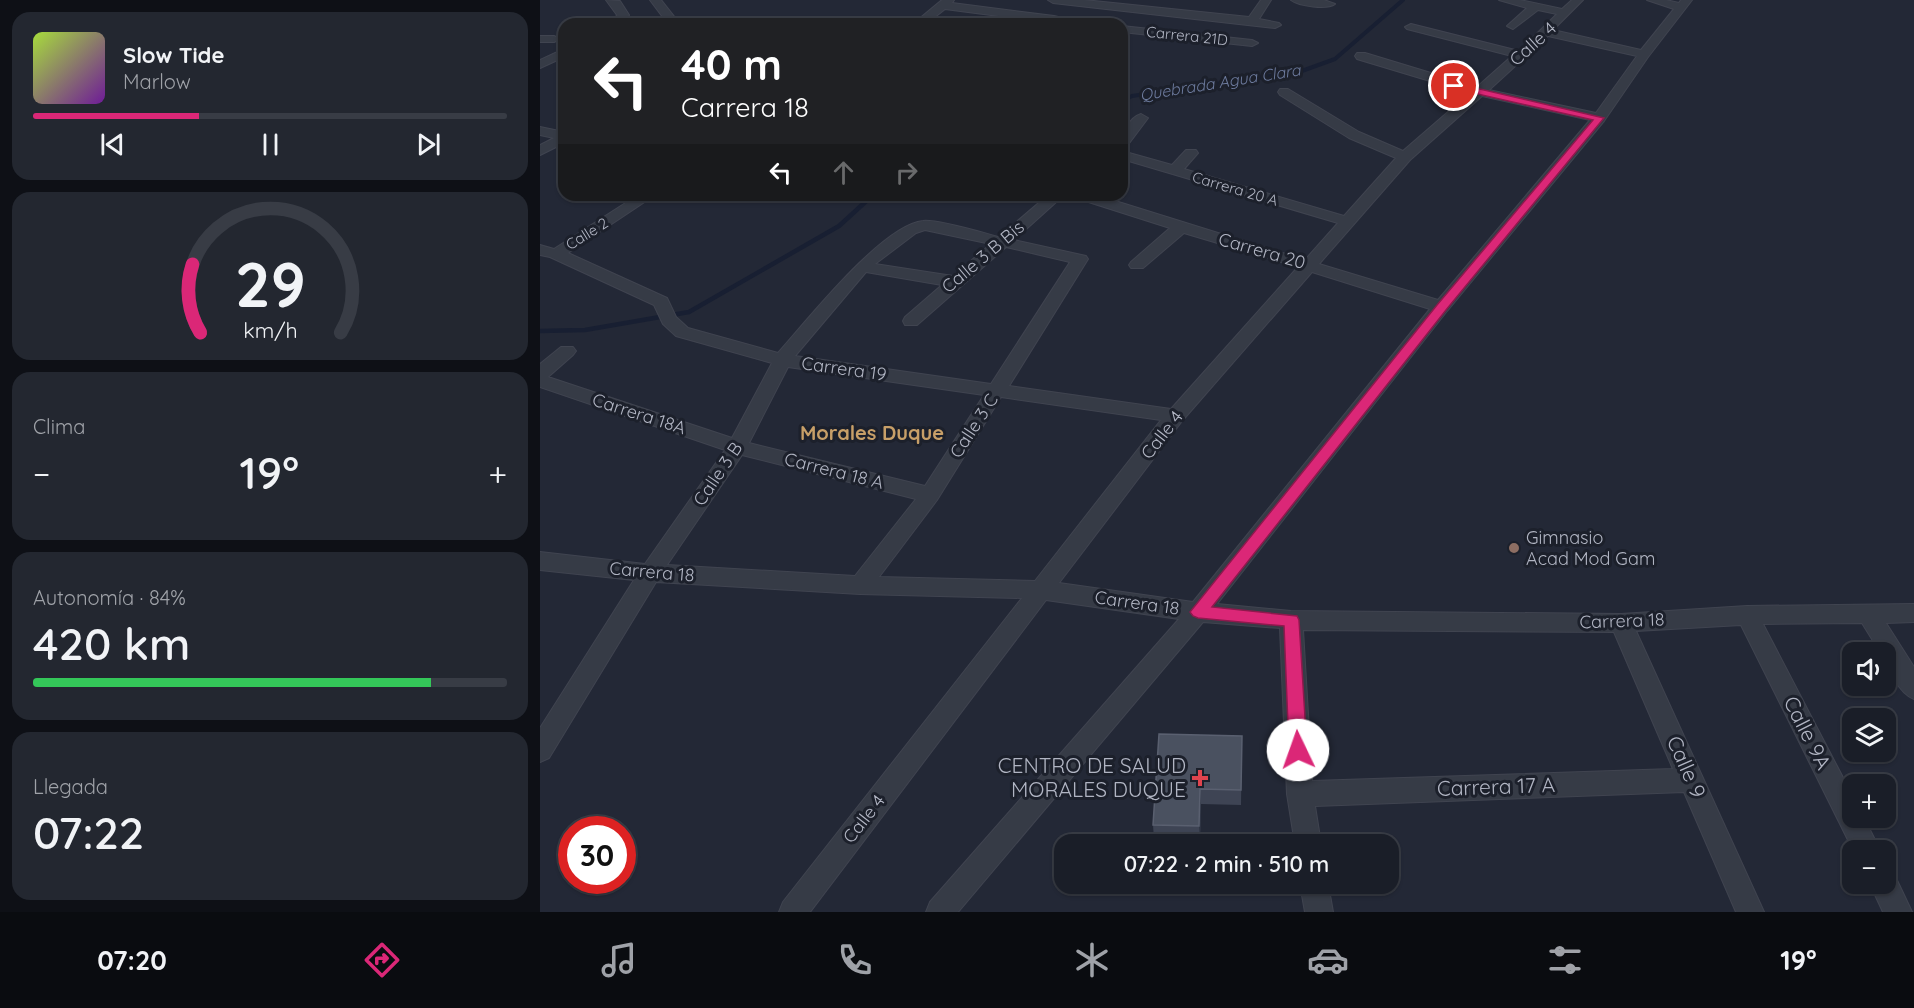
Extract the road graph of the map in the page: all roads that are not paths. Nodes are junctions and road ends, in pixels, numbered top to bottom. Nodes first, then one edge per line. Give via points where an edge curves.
1 (656, 0) edge
2 (1053, 0) edge
3 (1165, 0) edge
4 (1266, 0) edge
5 (1296, 0) edge
6 (1504, 0) edge
7 (1652, 0) edge
8 (617, 1) edge
9 (1072, 1) edge
10 (946, 3) edge
11 (1684, 3) edge
12 (1330, 4) dead end
13 (1572, 7) edge
14 (1534, 8) junction
15 (1157, 12) junction
16 (621, 18) edge
17 (670, 18) edge
18 (927, 18) edge
19 (1047, 18) edge
20 (1055, 18) edge
21 (1252, 21) junction
22 (1275, 26) dead end
23 (1513, 26) dead end
24 (1411, 27) dead end
25 (1128, 30) edge
26 (1138, 31) junction
27 (1546, 32) junction
28 (540, 39) edge
29 (554, 39) dead end
30 (1252, 43) dead end
31 (1644, 54) junction
32 (558, 55) edge
33 (1521, 55) junction
34 (1361, 56) dead end
35 (540, 64) edge
36 (1480, 90) junction
37 (1284, 92) dead end
38 (1141, 118) dead end
39 (1599, 118) junction
40 (540, 130) edge
41 (1128, 134) edge
42 (558, 135) edge
43 (558, 140) edge
44 (540, 151) edge
45 (1191, 153) dead end
46 (1128, 157) edge
47 (1405, 157) junction
48 (1174, 171) junction
49 (637, 201) edge
50 (1050, 201) edge
51 (1100, 201) edge
52 (1349, 222) junction
53 (1180, 228) junction
54 (1003, 241) junction
55 (548, 252) edge
56 (1137, 264) dead end
57 (1311, 265) junction
58 (862, 267) junction
59 (955, 280) junction
60 (1442, 307) junction
61 (911, 321) dead end
62 (567, 351) dead end
63 (782, 360) junction
64 (540, 374) edge
65 (540, 381) edge
66 (997, 391) junction
67 (1175, 416) junction
68 (737, 447) junction
69 (930, 495) junction
70 (540, 561) edge
71 (651, 573) junction
72 (860, 585) junction
73 (1042, 590) junction
74 (1198, 612) junction
75 (1914, 613) edge
76 (1747, 615) junction
77 (1869, 615) junction
78 (1292, 620) junction
79 (1621, 623) junction
80 (1914, 687) edge
81 (542, 744) edge
82 (1692, 780) junction
83 (1300, 794) junction
84 (1306, 834) edge
85 (1862, 840) edge
86 (1316, 894) edge
87 (1889, 894) edge
88 (793, 912) edge
89 (940, 912) edge
90 (1319, 912) edge
91 (1750, 912) edge
92 (1898, 912) edge

1 - 17 street
2 - 9 street
3 - 15 street
4 - 21 street
5 - 12 street
6 - 14 street
7 - 11 street
8 - 16 street
9 - 15 street
9 - 20 street
10 - 18 street
10 - 19 street
11 - 31 street
13 - 14 street
13 - 27 street, Calle 4
14 - 23 street
15 - 21 street
15 - 26 street
21 - 22 street
24 - 33 street
25 - 26 street, Carrera 21D
26 - 30 street, Carrera 21D
27 - 31 street
27 - 33 street, Calle 4
28 - 29 street
31 - 39 street
32 - 35 street
33 - 36 street, Calle 4
34 - 36 street via 1454,86
36 - 39 street
36 - 47 street, Calle 4
37 - 47 street via 1354,135
38 - 41 street
39 - 60 street
40 - 42 street
43 - 44 street
45 - 48 street
46 - 48 street, Carrera 20 A
47 - 52 street, Calle 4
48 - 52 street, Carrera 20 A
49 - 55 street, Calle 2
50 - 54 street, Calle 3 B Bis
51 - 53 street, Carrera 20
52 - 57 street, Calle 4
53 - 56 street
53 - 57 street, Carrera 20
54 - 58 street, Calle 3 B via 924,225 911,230
54 - 59 street, Calle 3 B Bis via 965,276
54 - 66 street, Calle 3 C via 1080,259
55 - 63 street, Carrera 19 via 661,302 669,320 682,332
57 - 60 street, Carrera 20
57 - 67 street, Calle 4
58 - 59 street
58 - 63 street, Calle 3 B
59 - 61 street, Calle 3 B Bis
60 - 74 street
62 - 64 street
63 - 66 street, Carrera 19
63 - 68 street, Calle 3 B
65 - 68 street, Carrera 18A
66 - 67 street, Carrera 19
66 - 69 street, Calle 3 C
67 - 73 street, Calle 4
68 - 69 street, Carrera 18 A
68 - 71 street, Calle 3 B
69 - 72 street, Calle 3 C
70 - 71 street, Carrera 18
71 - 72 street, Carrera 18
71 - 81 street, Calle 3 B
72 - 73 street, Carrera 18
73 - 74 street, Carrera 18
73 - 88 street, Calle 4
74 - 78 street, Carrera 18
74 - 89 street
75 - 77 street, Carrera 18
76 - 77 street, Carrera 18
76 - 79 street, Carrera 18
76 - 85 street, Calle 9A
77 - 80 street
78 - 79 street, Carrera 18
78 - 83 street
79 - 82 street, Calle 9
82 - 83 street, Carrera 17 A
82 - 91 street, Calle 9
83 - 84 street
86 - 90 street
87 - 92 street

